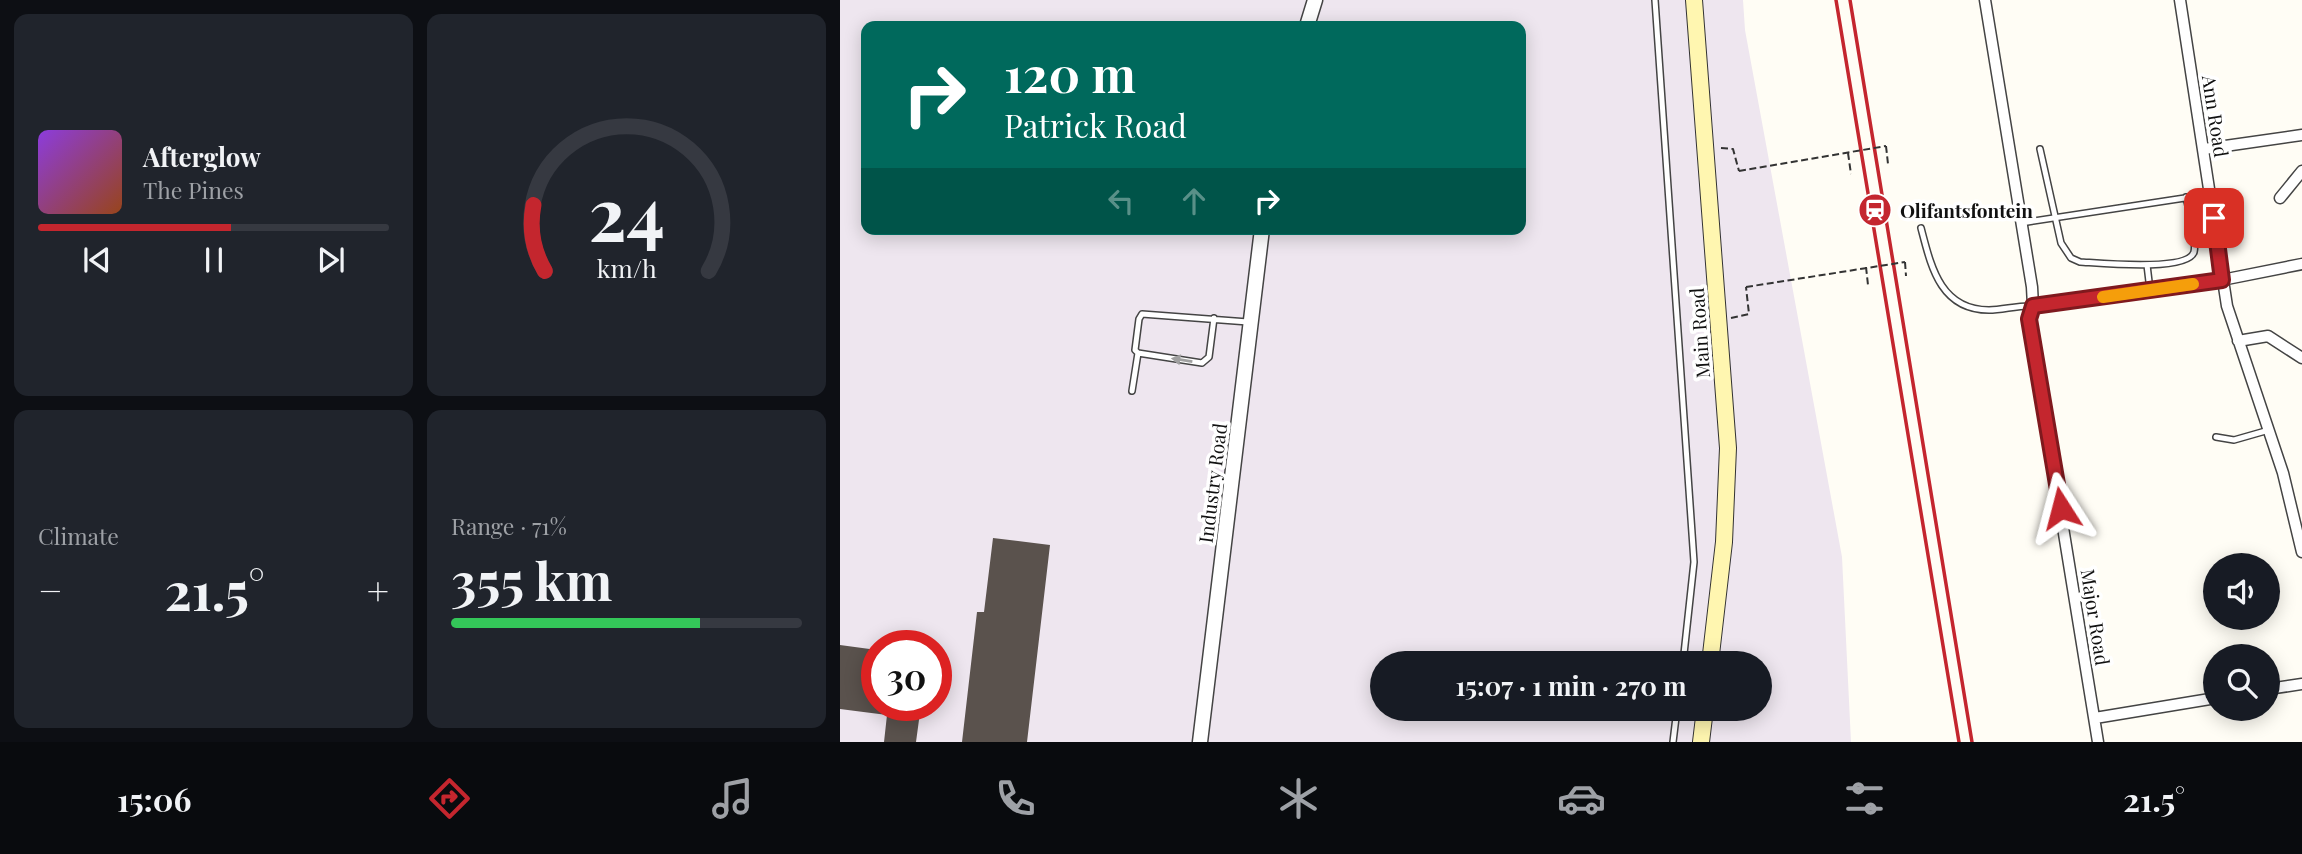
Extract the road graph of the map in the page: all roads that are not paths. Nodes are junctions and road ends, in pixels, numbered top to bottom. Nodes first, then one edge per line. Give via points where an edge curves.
1 (1315, 0) edge
2 (1655, 0) edge
3 (1694, 0) edge
4 (1985, 0) edge
5 (2180, 0) edge
6 (1309, 21) edge
7 (2302, 135) edge
8 (2040, 149) dead end
9 (2204, 149) junction
10 (2302, 171) edge
11 (2211, 194) junction
12 (2186, 197) junction
13 (2280, 198) dead end
14 (2055, 218) junction
15 (2021, 223) junction
16 (1921, 228) dead end
17 (1261, 235) edge
18 (2147, 265) junction
19 (2296, 265) edge
20 (2302, 271) edge
21 (2222, 280) junction
22 (2150, 290) junction
23 (2033, 306) junction
24 (1213, 318) junction
25 (1251, 323) junction
26 (2238, 341) junction
27 (1138, 353) junction
28 (2302, 358) edge
29 (1132, 391) dead end
30 (2269, 430) junction
31 (2216, 437) dead end
32 (2302, 552) edge
33 (1684, 651) edge
34 (1712, 651) edge
35 (2302, 684) edge
36 (2280, 687) edge
37 (2203, 700) edge
38 (2095, 718) junction
39 (1676, 721) edge
40 (1704, 721) edge
41 (1200, 742) edge
42 (1673, 742) edge
43 (1701, 742) edge
44 (2098, 742) edge

1 - 6 street
2 - 33 lane via 1695,562
3 - 34 main road, Main Road via 1728,476
4 - 15 street, Major Road
5 - 9 street, Ann Road
7 - 9 street
8 - 14 lane
9 - 11 street, Ann Road
10 - 13 street
11 - 12 lane
11 - 21 street, Ann Road
12 - 14 lane
12 - 18 lane via 2194,252 2185,261
14 - 15 lane
14 - 18 lane via 2063,248 2075,261
15 - 23 street, Major Road
16 - 23 lane via 1932,271 1951,297 1988,310
17 - 25 street, Industry Road
18 - 22 lane
19 - 20 street
19 - 21 street
21 - 22 street
21 - 26 street, Ann Road
22 - 23 street
23 - 38 street, Major Road via 2029,319
24 - 25 lane
24 - 27 lane via 1142,314 1134,345
24 -> 27 lane via 1209,357 1202,363
25 - 41 street, Industry Road
26 - 28 street via 2268,336
26 - 30 street, Ann Road
27 - 29 lane
30 - 31 lane via 2234,440
30 - 32 street, Ann Road
35 - 36 street
37 - 38 street
38 - 44 street, Major Road
39 - 42 lane
40 - 43 main road

